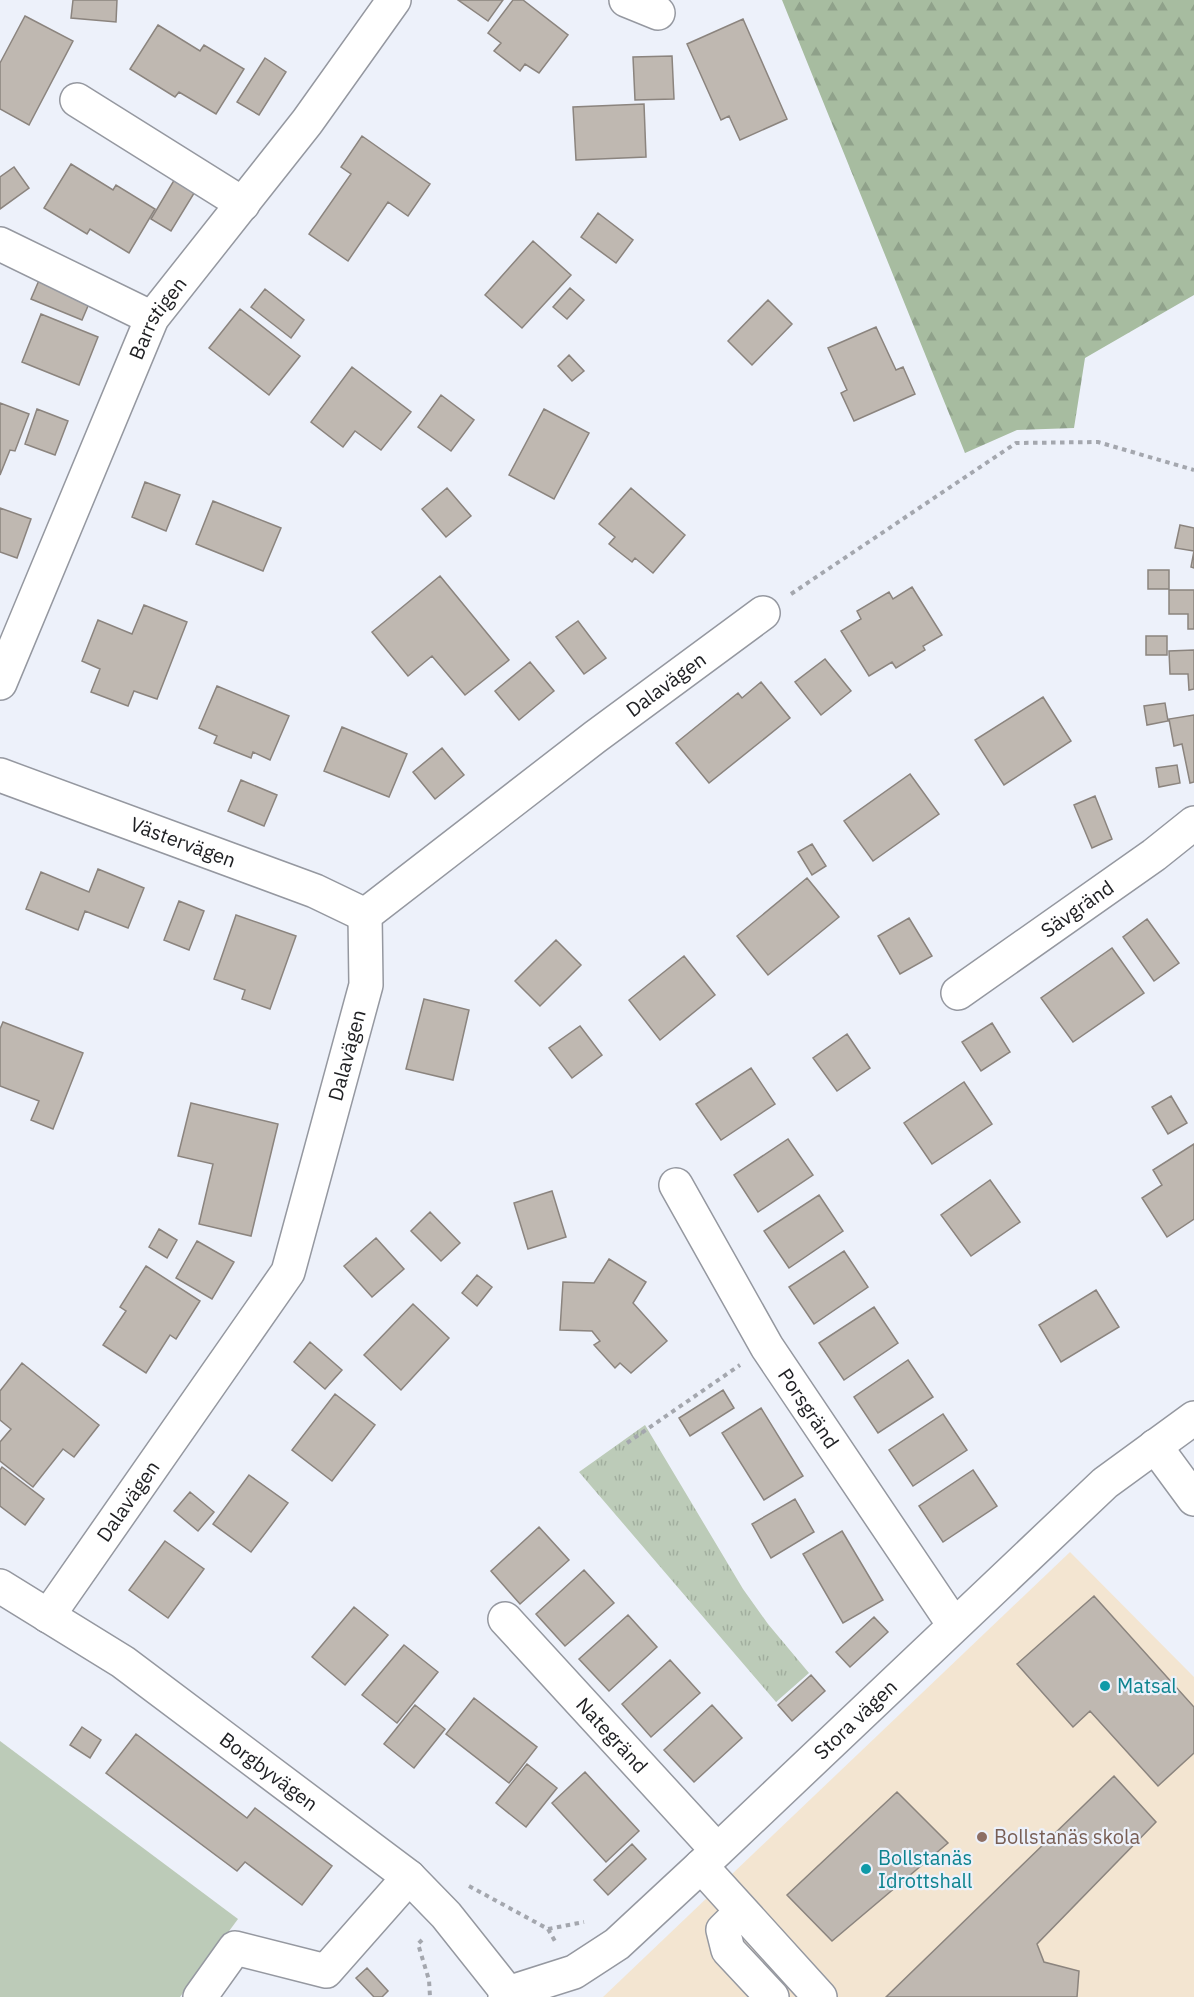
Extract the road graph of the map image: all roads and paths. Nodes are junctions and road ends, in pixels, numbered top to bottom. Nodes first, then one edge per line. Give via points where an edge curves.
1 (394, 0) edge
2 (626, 0) edge
3 (658, 13) dead end
4 (77, 100) dead end
5 (243, 204) junction
6 (0, 244) edge
7 (152, 318) junction
8 (1194, 470) edge
9 (763, 612) joint
10 (0, 683) edge
11 (0, 775) edge
12 (1194, 823) edge
13 (365, 915) junction
14 (958, 993) dead end
15 (676, 1185) dead end
16 (767, 1347) junction
17 (1194, 1418) edge
18 (627, 1443) dead end
19 (1155, 1446) junction
20 (1194, 1499) edge
21 (0, 1586) edge
22 (48, 1616) junction
23 (505, 1619) dead end
24 (954, 1625) junction
25 (709, 1858) junction
26 (409, 1877) junction
27 (741, 1912) junction
28 (507, 1995) edge
29 (200, 1997) edge
30 (772, 1997) edge
31 (820, 1997) edge

1 - 5 street, Barrstigen
2 - 3 street
4 - 5 street
5 - 7 street, Barrstigen
6 - 7 street
7 - 10 street, Barrstigen
8 - 9 path via 1098,442 1016,443
9 - 13 street, Dalavägen
11 - 13 street, Västervägen via 315,891
12 - 14 street, Sävgränd
13 - 22 street, Dalavägen via 366,985 288,1272
15 - 16 street, Porsgränd
16 - 18 path
16 - 24 street, Porsgränd
17 - 19 street, Stora vägen
19 - 20 street
19 - 24 street, Stora vägen via 1105,1483
21 - 22 street, Borgbyvägen
22 - 26 street, Borgbyvägen via 123,1662
23 - 25 street, Nategränd
24 - 25 street, Stora vägen
25 - 27 street, Nategränd
25 - 28 street, Stora vägen via 617,1944 574,1972
26 - 28 street, Borgbyvägen via 446,1915
26 - 29 street via 326,1971 236,1948
27 - 30 street via 723,1930 728,1950
27 - 31 street, Nategränd

